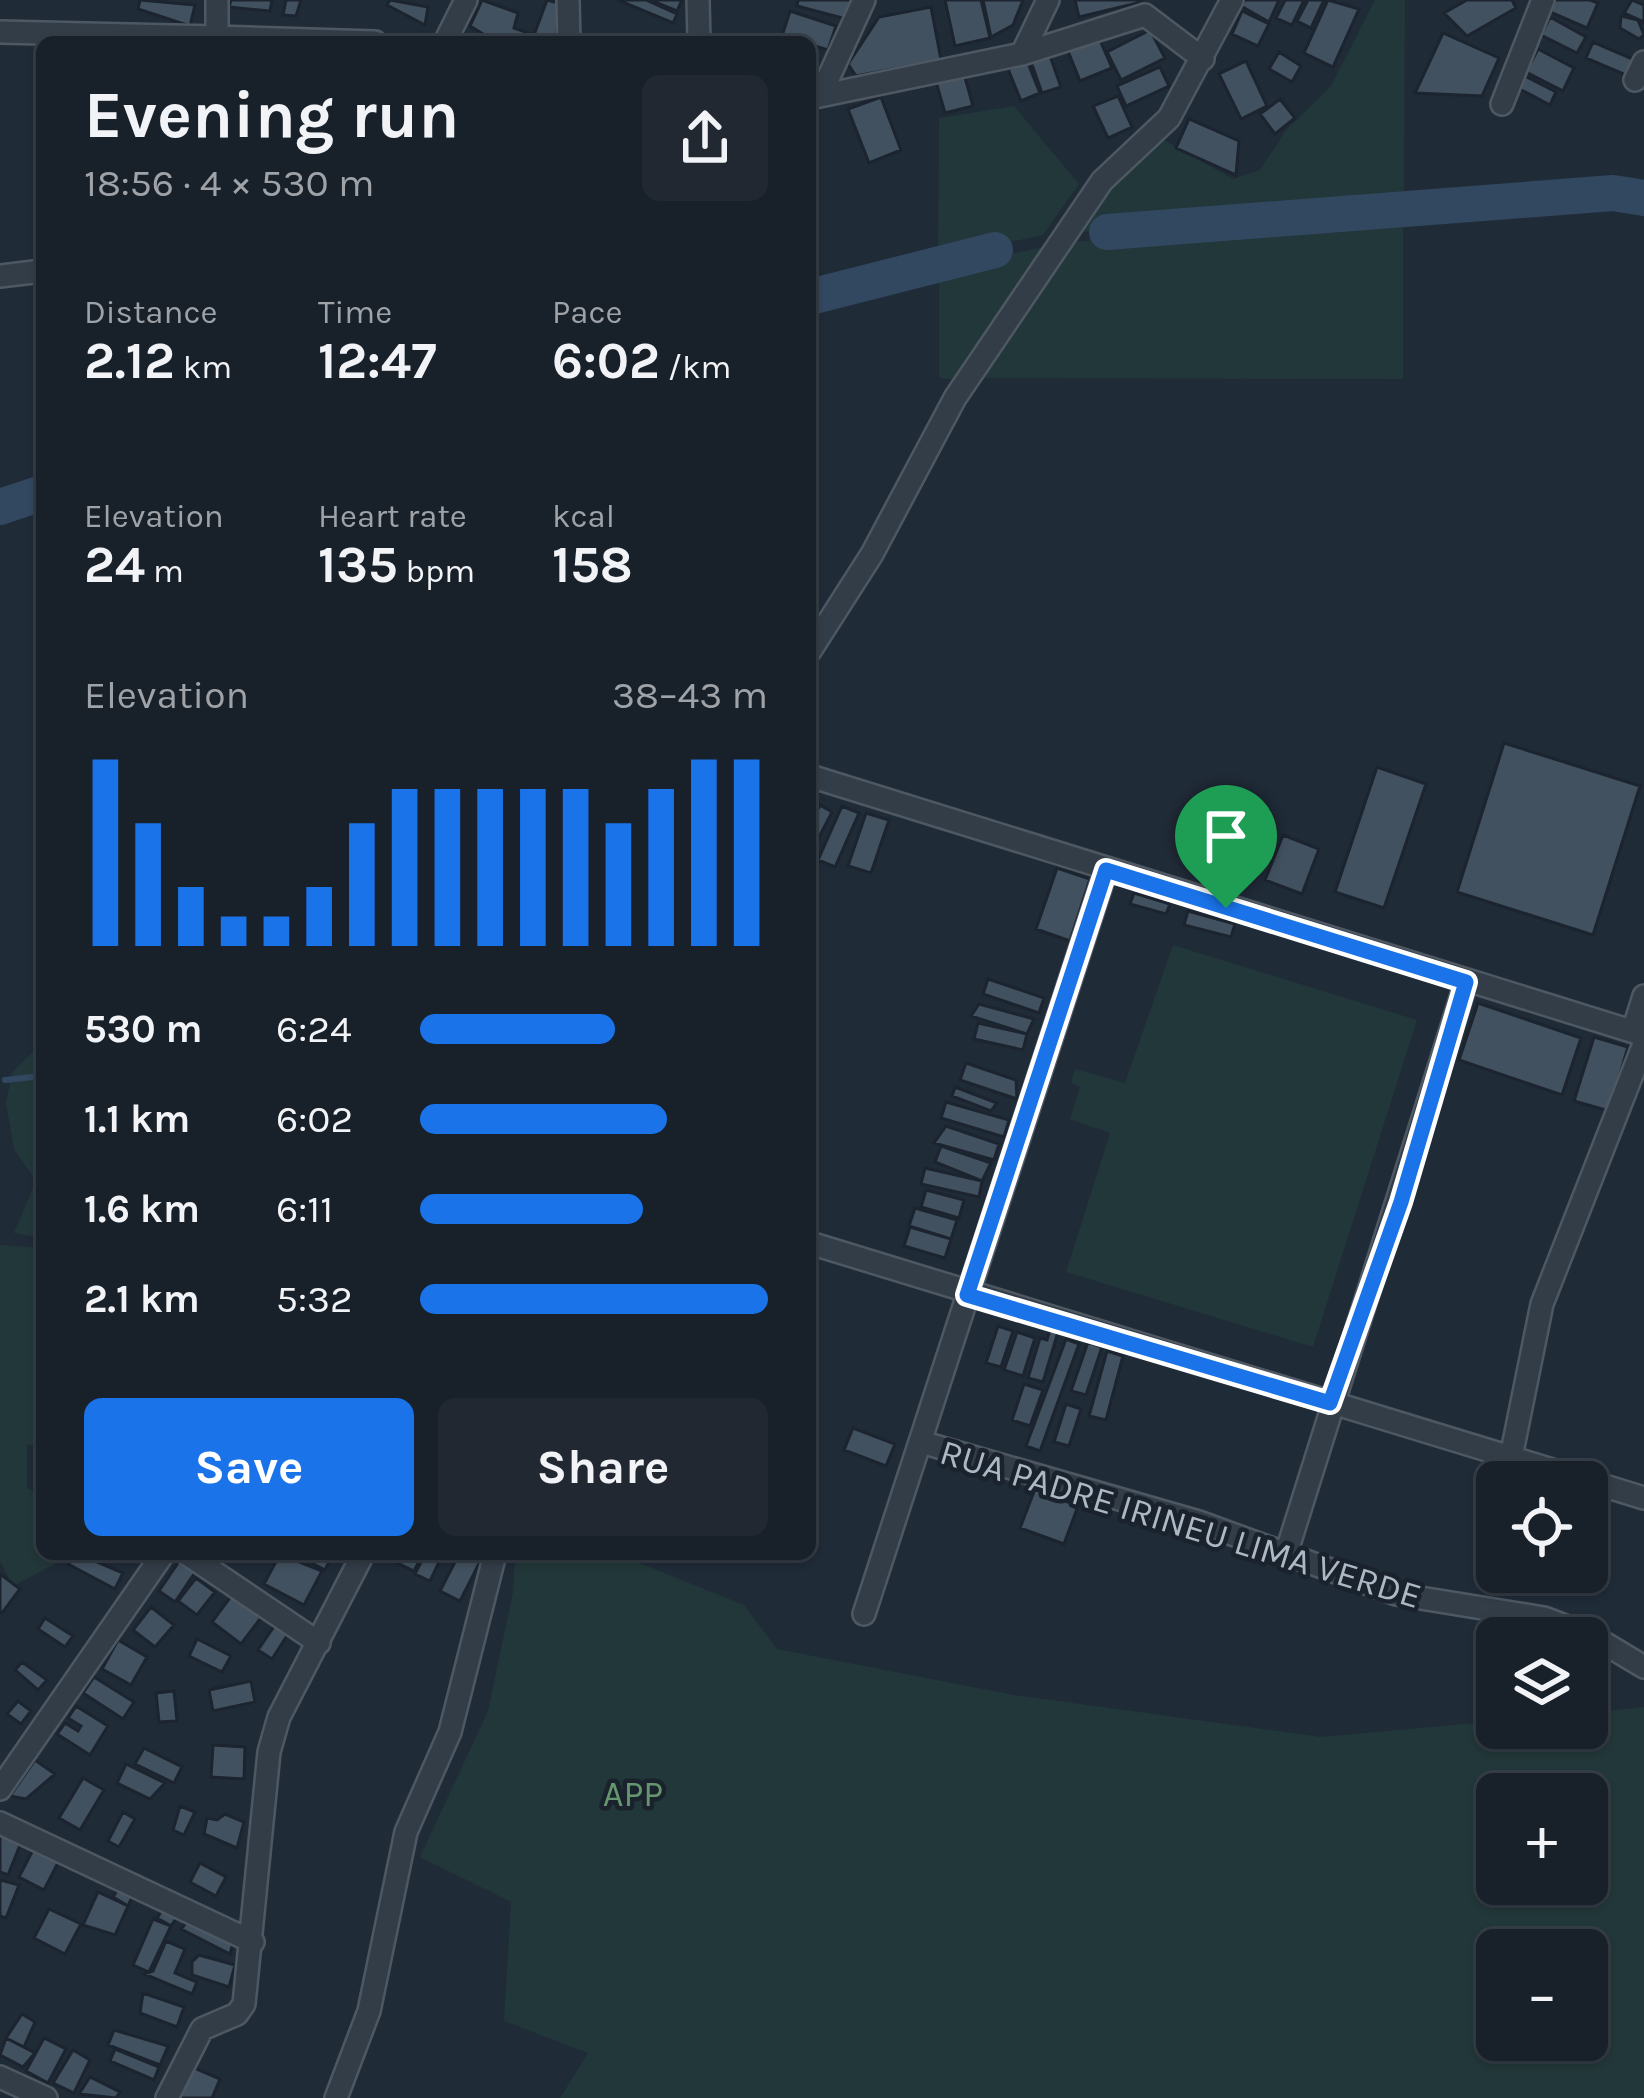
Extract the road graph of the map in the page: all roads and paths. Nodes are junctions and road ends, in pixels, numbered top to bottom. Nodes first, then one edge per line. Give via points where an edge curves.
1 (218, 0) edge
2 (466, 0) edge
3 (568, 0) edge
4 (698, 0) edge
5 (864, 0) edge
6 (1048, 0) edge
7 (1232, 0) edge
8 (1543, 0) edge
9 (1151, 8) edge
10 (0, 32) edge
11 (174, 36) edge
12 (217, 36) edge
13 (448, 36) edge
14 (569, 36) edge
15 (699, 36) edge
16 (1022, 54) junction
17 (1203, 59) junction
18 (816, 94) edge
19 (816, 96) edge
20 (1502, 104) dead end
21 (36, 272) edge
22 (0, 276) edge
23 (816, 642) edge
24 (816, 778) edge
25 (1106, 870) junction
26 (1466, 982) junction
27 (1644, 996) edge
28 (1640, 1037) edge
29 (816, 1245) edge
30 (967, 1295) junction
31 (1330, 1403) junction
32 (921, 1442) junction
33 (1510, 1457) junction
34 (1644, 1498) edge
35 (1286, 1554) junction
36 (159, 1560) edge
37 (196, 1560) edge
38 (360, 1560) edge
39 (493, 1560) edge
40 (864, 1614) dead end
41 (319, 1643) junction
42 (1644, 1667) edge
43 (0, 1789) edge
44 (0, 1823) edge
45 (253, 1942) junction
46 (0, 2077) edge
47 (46, 2098) edge
48 (166, 2098) edge
49 (336, 2098) edge

1 - 12 street
2 - 13 street
3 - 14 street
4 - 15 street
5 - 18 street
6 - 16 street
7 - 17 street
8 - 20 street
9 - 16 street
9 - 17 street
10 - 11 street
16 - 19 street
17 - 23 street via 1169,118 1102,182 1020,298
21 - 22 street
24 - 25 street
25 - 26 street
25 - 30 street
26 - 28 street
26 - 31 street
27 - 28 street
28 - 33 street via 1542,1304
29 - 30 street
30 - 31 street
30 - 32 street
31 - 33 street
31 - 35 street
32 - 35 street, RUA PADRE IRINEU LIMA VERDE
32 - 40 street
33 - 34 street
35 - 42 street, RUA PADRE IRINEU LIMA VERDE via 1396,1594 1544,1618
36 - 43 street
37 - 41 street
38 - 41 street
39 - 49 street via 450,1732 406,1832 369,2011
41 - 45 street via 269,1752
44 - 45 street
45 - 48 street via 244,2005 202,2029
46 - 47 street

